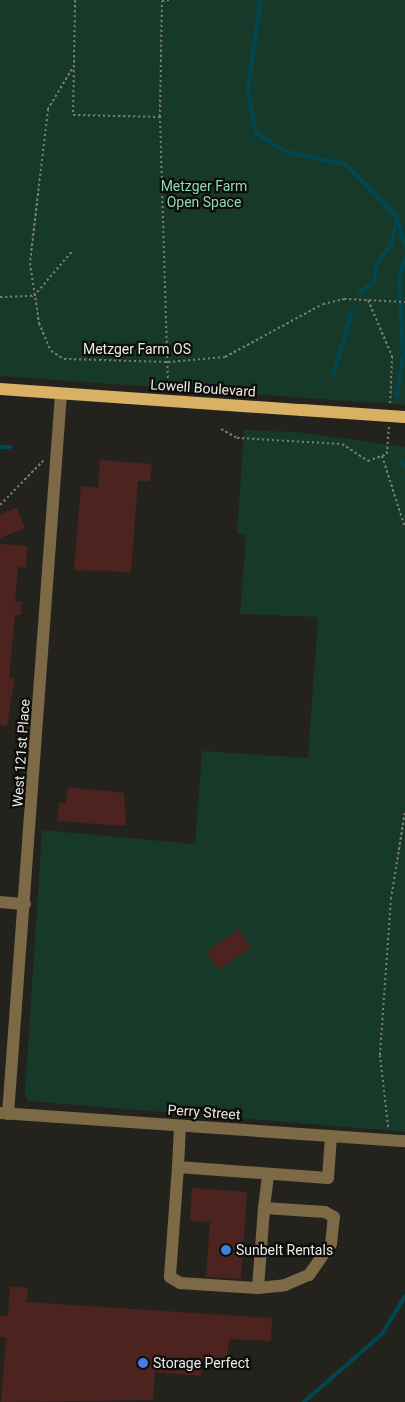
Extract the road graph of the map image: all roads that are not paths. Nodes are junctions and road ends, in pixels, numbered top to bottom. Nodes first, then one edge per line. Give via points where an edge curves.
1 (0, 389) edge
2 (61, 394) junction
3 (405, 417) edge
4 (0, 902) edge
5 (25, 904) junction
6 (4, 1114) edge
7 (180, 1126) junction
8 (331, 1136) junction
9 (405, 1141) edge
10 (178, 1167) junction
11 (268, 1174) junction
12 (264, 1208) junction
13 (258, 1288) junction

1 - 2 main road, Lowell Boulevard
2 - 3 main road, Lowell Boulevard, bridge
2 - 5 street, West 121st Place
4 - 5 street
5 - 6 street, West 121st Place
6 - 7 street, Perry Street
7 - 8 street, Perry Street
7 - 10 street
8 - 9 street, Perry Street
8 - 11 street via 328,1178
10 - 11 street
10 - 13 street via 170,1277 180,1282
11 - 12 street
12 - 13 street
12 - 13 street via 325,1212 334,1217 331,1244 308,1276 285,1285

